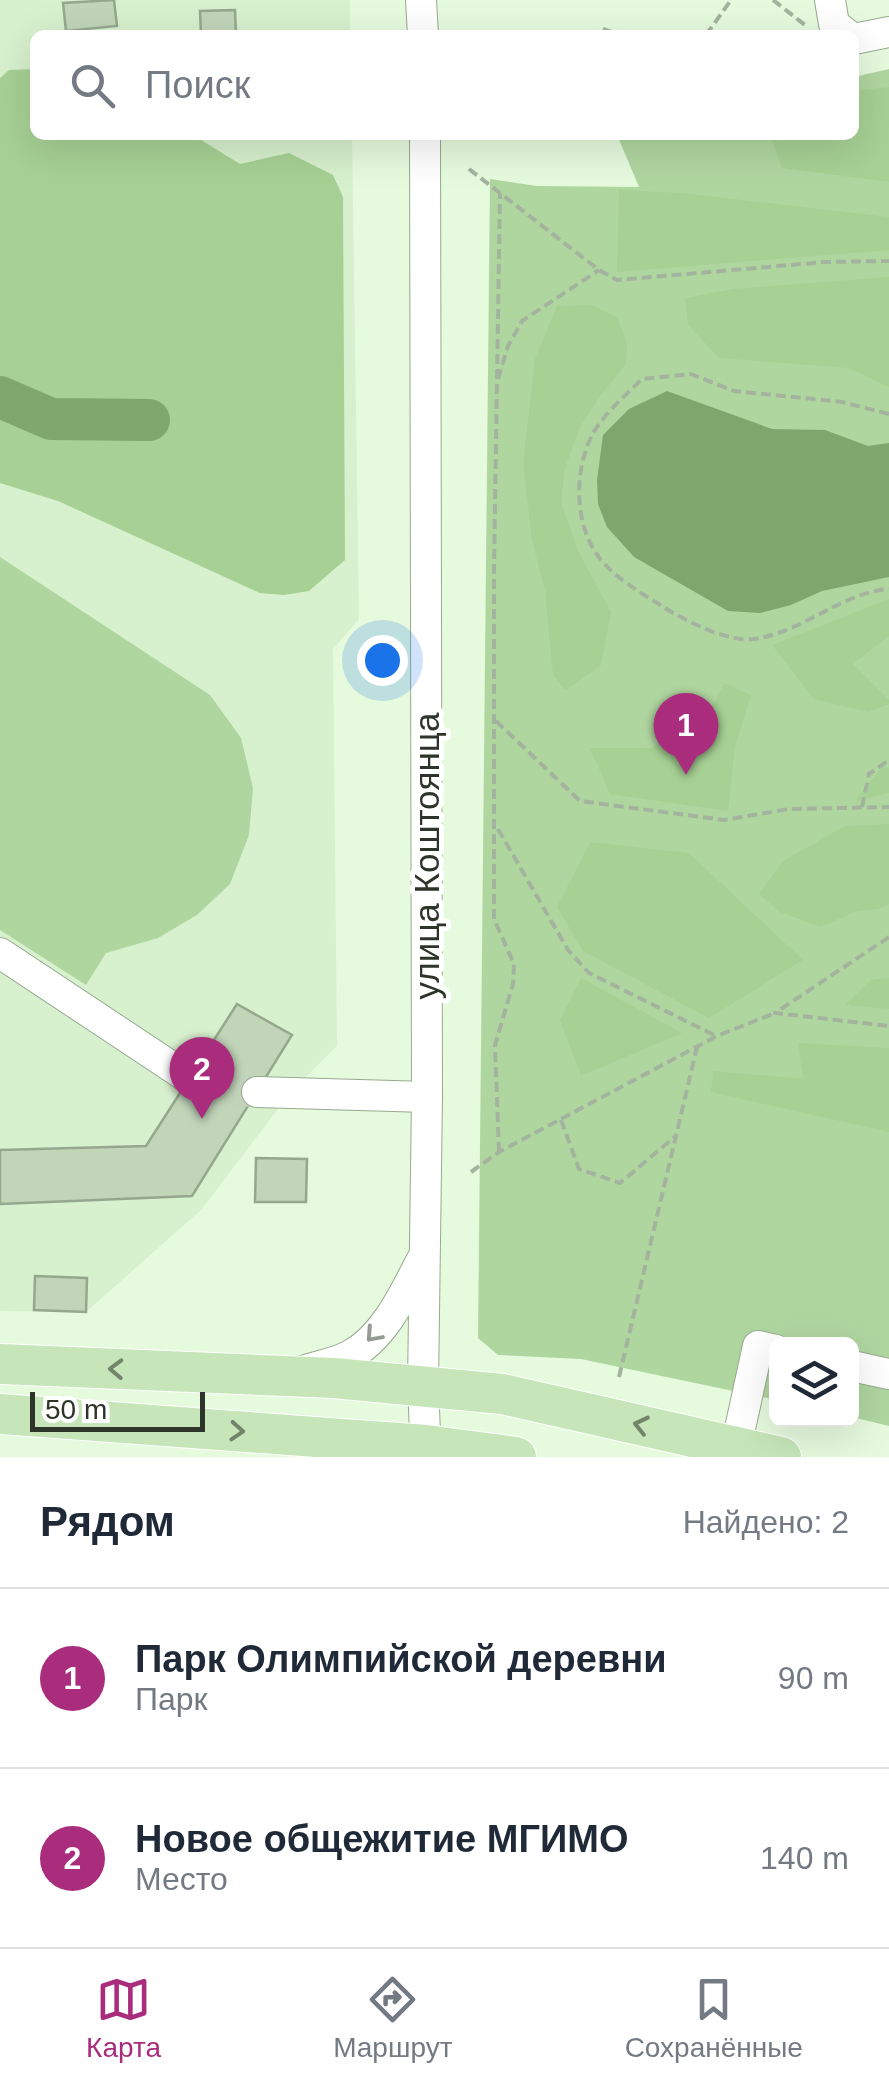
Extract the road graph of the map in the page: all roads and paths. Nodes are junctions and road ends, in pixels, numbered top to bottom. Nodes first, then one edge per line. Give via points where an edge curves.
1 (421, 0) edge
2 (731, 0) edge
3 (772, 0) edge
4 (842, 25) edge
5 (603, 29) dead end
6 (423, 30) edge
7 (606, 30) edge
8 (710, 30) edge
9 (813, 30) edge
10 (889, 32) edge
11 (424, 140) edge
12 (469, 168) dead end
13 (500, 194) junction
14 (889, 261) edge
15 (599, 270) junction
16 (496, 383) junction
17 (889, 414) edge
18 (889, 589) edge
19 (496, 721) junction
20 (889, 760) edge
21 (862, 807) junction
22 (889, 807) edge
23 (496, 825) junction
24 (889, 938) edge
25 (0, 953) edge
26 (775, 1013) junction
27 (889, 1026) edge
28 (717, 1036) junction
29 (696, 1047) junction
30 (190, 1079) tunnel mouth
31 (257, 1092) tunnel mouth
32 (427, 1097) junction
33 (561, 1119) junction
34 (677, 1135) junction
35 (498, 1152) junction
36 (471, 1172) dead end
37 (425, 1254) junction
38 (769, 1348) edge
39 (0, 1364) edge
40 (859, 1368) edge
41 (889, 1374) edge
42 (286, 1376) junction
43 (618, 1378) dead end
44 (423, 1385) junction
45 (0, 1414) edge
46 (736, 1447) junction
47 (426, 1451) edge
48 (516, 1457) edge
49 (781, 1457) edge

1 - 6 street
2 - 8 path
3 - 9 path
4 - 10 street
5 - 7 path
11 - 32 street, улица Коштоянца
12 - 13 path
13 - 15 path
13 - 16 path
14 - 15 path via 618,280
15 - 16 path via 522,321
16 - 19 path
17 - 18 path via 734,390 691,374 642,379 597,426 584,451 578,500 589,540 609,568 680,618 732,637 752,640 802,626 865,591
19 - 21 path via 580,801 724,820
19 - 23 path
20 - 21 path via 869,774
21 - 22 path
23 - 28 path via 588,974
23 - 35 path via 494,919 514,964 495,1045
24 - 26 path
25 - 30 street
26 - 27 path
26 - 28 path
28 - 29 path
29 - 33 path
29 - 34 path
31 - 32 street
32 - 37 street, улица Коштоянца
33 - 34 path via 579,1168 620,1183
33 - 35 path
34 - 43 path
35 - 36 path
37 -> 42 street via 365,1346
37 - 44 street, улица Коштоянца
38 - 46 street via 758,1346
42 -> 39 main road
40 - 41 street
42 - 44 main road
46 -> 44 main road via 502,1394
44 - 47 street, улица Коштоянца
45 -> 47 main road
46 - 49 main road
47 - 48 main road

